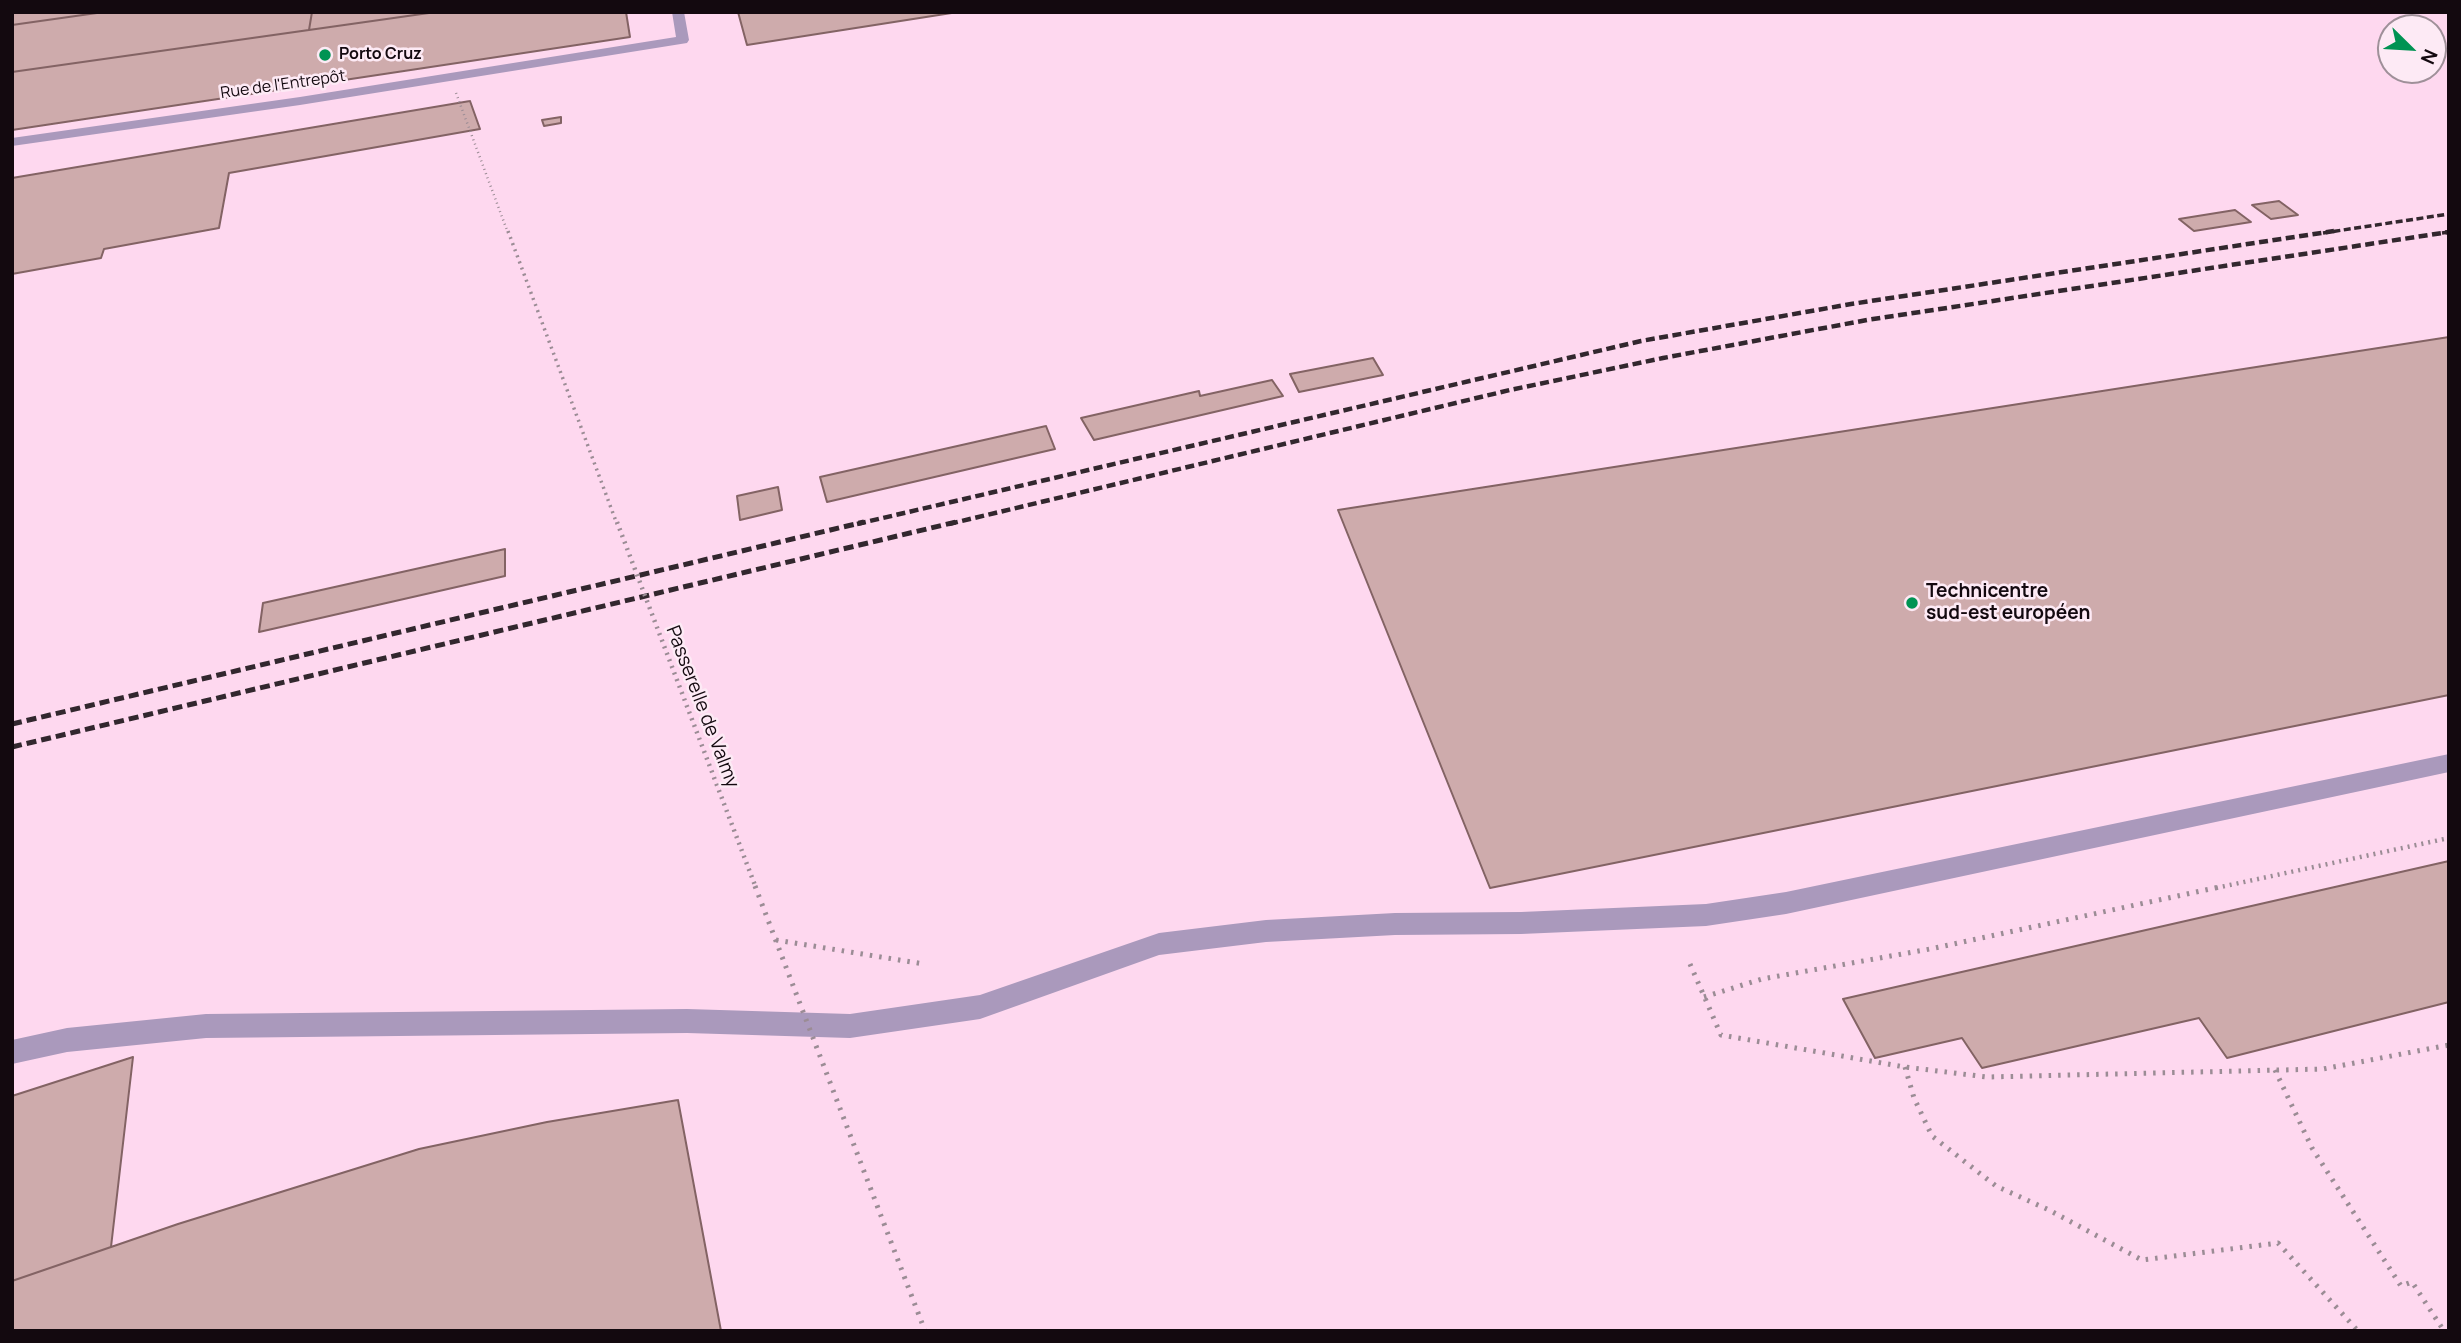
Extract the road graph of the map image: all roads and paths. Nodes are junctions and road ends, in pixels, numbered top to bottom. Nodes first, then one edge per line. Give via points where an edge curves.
1 (678, 12) edge
2 (456, 93) dead end
3 (12, 142) edge
4 (2449, 763) edge
5 (2449, 838) edge
6 (1655, 918) junction
7 (776, 940) junction
8 (935, 966) dead end
9 (1703, 997) junction
10 (2449, 1045) edge
11 (12, 1052) edge
12 (1905, 1067) junction
13 (2274, 1070) junction
14 (925, 1331) edge
15 (2358, 1331) edge
16 (2444, 1331) edge

1 - 3 street, Rue de l'Entrepôt via 683,40
2 - 7 path, Passerelle de Valmy, bridge
4 - 6 street via 1786,903
5 - 9 path via 1930,949 1762,979
6 - 9 path via 1681,938
6 - 11 street via 1395,924 1266,931 1159,944 980,1007 850,1026 687,1021 206,1026 67,1040
7 - 8 path
7 - 14 path, Passerelle de Valmy, bridge
9 - 12 path via 1721,1035
10 - 13 path via 2323,1069
12 - 13 path via 1987,1077
12 - 15 path via 1933,1136 1996,1186 2142,1260 2278,1243
13 - 16 path via 2312,1148 2401,1286 2412,1282

